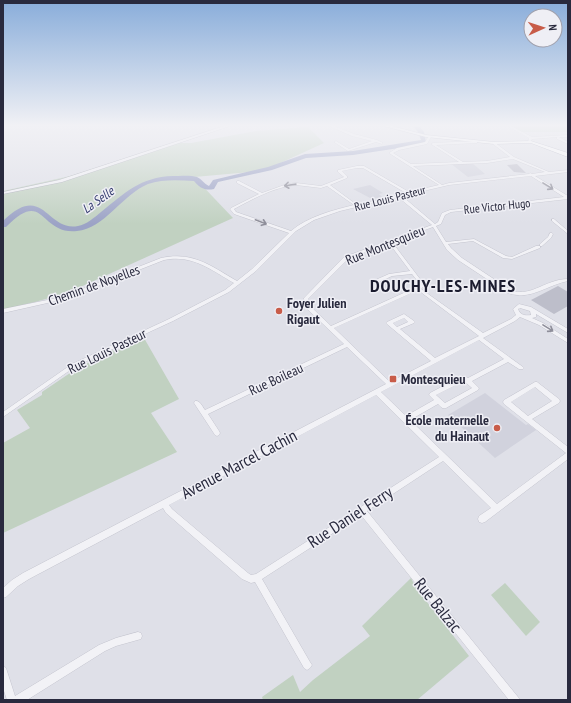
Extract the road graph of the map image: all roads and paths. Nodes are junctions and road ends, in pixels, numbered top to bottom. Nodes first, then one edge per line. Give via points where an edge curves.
1 (131, 158) edge
2 (399, 158) edge
3 (455, 158) edge
4 (513, 158) joint
5 (461, 162) junction
6 (412, 165) junction
7 (568, 171) edge
8 (548, 172) junction
9 (529, 174) junction
10 (238, 182) dead end
11 (328, 185) junction
12 (441, 185) junction
13 (3, 193) edge
14 (408, 193) junction
15 (261, 194) junction
16 (399, 196) junction
17 (568, 198) edge
18 (357, 206) junction
19 (553, 220) dead end
20 (434, 225) junction
21 (292, 233) junction
22 (568, 233) edge
23 (551, 234) dead end
24 (390, 242) junction
25 (446, 243) junction
26 (413, 272) junction
27 (568, 280) edge
28 (375, 282) dead end
29 (237, 283) junction
30 (419, 289) junction
31 (518, 294) junction
32 (522, 306) junction
33 (532, 310) junction
34 (3, 311) edge
35 (519, 315) junction
36 (527, 318) junction
37 (330, 328) junction
38 (396, 329) dead end
39 (568, 331) edge
40 (481, 337) junction
41 (568, 341) edge
42 (348, 345) junction
43 (508, 359) junction
44 (435, 361) junction
45 (521, 368) dead end
46 (468, 381) junction
47 (390, 385) junction
48 (378, 392) junction
49 (438, 401) junction
50 (197, 403) dead end
51 (204, 413) junction
52 (3, 415) edge
53 (406, 419) junction
54 (528, 419) junction
55 (217, 433) dead end
56 (568, 451) edge
57 (568, 455) edge
58 (444, 457) junction
59 (164, 503) junction
60 (496, 508) junction
61 (362, 510) junction
62 (482, 519) dead end
63 (256, 578) junction
64 (3, 594) edge
65 (138, 636) dead end
66 (307, 665) dead end
67 (3, 671) edge
68 (12, 700) edge
69 (18, 700) edge
70 (515, 700) edge

1 - 13 street via 64,180
2 - 6 street
3 - 5 street
4 - 5 street
4 - 8 street
5 - 6 street
6 - 12 street
7 - 8 street, Rue Louis Pasteur
8 - 9 street, Rue Louis Pasteur
9 - 12 street, Rue Louis Pasteur
9 -> 17 street
10 - 15 street
11 - 14 street via 346,177 339,171 364,167
11 -> 15 street via 317,187 289,184
11 - 18 street
12 - 14 street, Rue Louis Pasteur
14 - 16 street, Rue Louis Pasteur
15 -> 21 street via 232,210
16 - 18 street, Rue Louis Pasteur
16 - 20 street
17 - 20 street, Rue Victor Hugo via 455,210 443,214 441,222
18 - 21 street, Rue Louis Pasteur via 313,218
19 - 22 street
20 - 24 street, Rue Montesquieu
20 - 25 street
21 - 29 street, Rue Louis Pasteur
23 - 25 street via 539,246 511,258 474,240
24 - 26 street
24 - 37 street, Rue Montesquieu via 345,258 306,299 306,306
25 - 31 street via 465,264 510,292
26 - 28 street via 391,275
26 - 30 street via 422,285
27 - 31 street via 557,281 531,293
29 - 34 street, Chemin de Noyelles via 194,260 183,256 170,257 63,298
29 - 52 street, Rue Louis Pasteur via 207,302 69,368
30 - 37 street
30 - 40 street
31 - 32 street
32 - 33 street
32 - 35 street via 514,309
33 - 36 street via 534,316
33 - 39 street
35 - 36 street
35 - 40 street, Avenue Marcel Cachin
36 -> 41 street
37 - 42 street, Rue Montesquieu
38 - 44 street
40 - 43 street
40 - 44 street, Avenue Marcel Cachin
42 - 47 street, Rue Montesquieu
42 - 51 street, Rue Boileau
43 - 45 street
43 - 46 street
44 - 47 street, Avenue Marcel Cachin
46 - 49 street via 464,378 432,395
46 - 49 street via 476,388 444,406
47 - 48 street, Avenue Marcel Cachin
48 - 53 street
48 - 59 street, Avenue Marcel Cachin
49 - 53 street
50 - 51 street
51 - 55 street
53 - 58 street
54 - 54 street via 558,401 536,384 506,402
54 - 56 street
57 - 60 street
58 - 60 street
58 - 61 street, Rue Daniel Ferry
59 - 63 street via 169,511 244,576
59 - 64 street, Avenue Marcel Cachin via 26,576
60 - 62 street
61 - 63 street, Rue Daniel Ferry
61 - 70 street, Rue Balzac
63 - 66 street
65 - 69 street via 102,648
67 - 68 street

